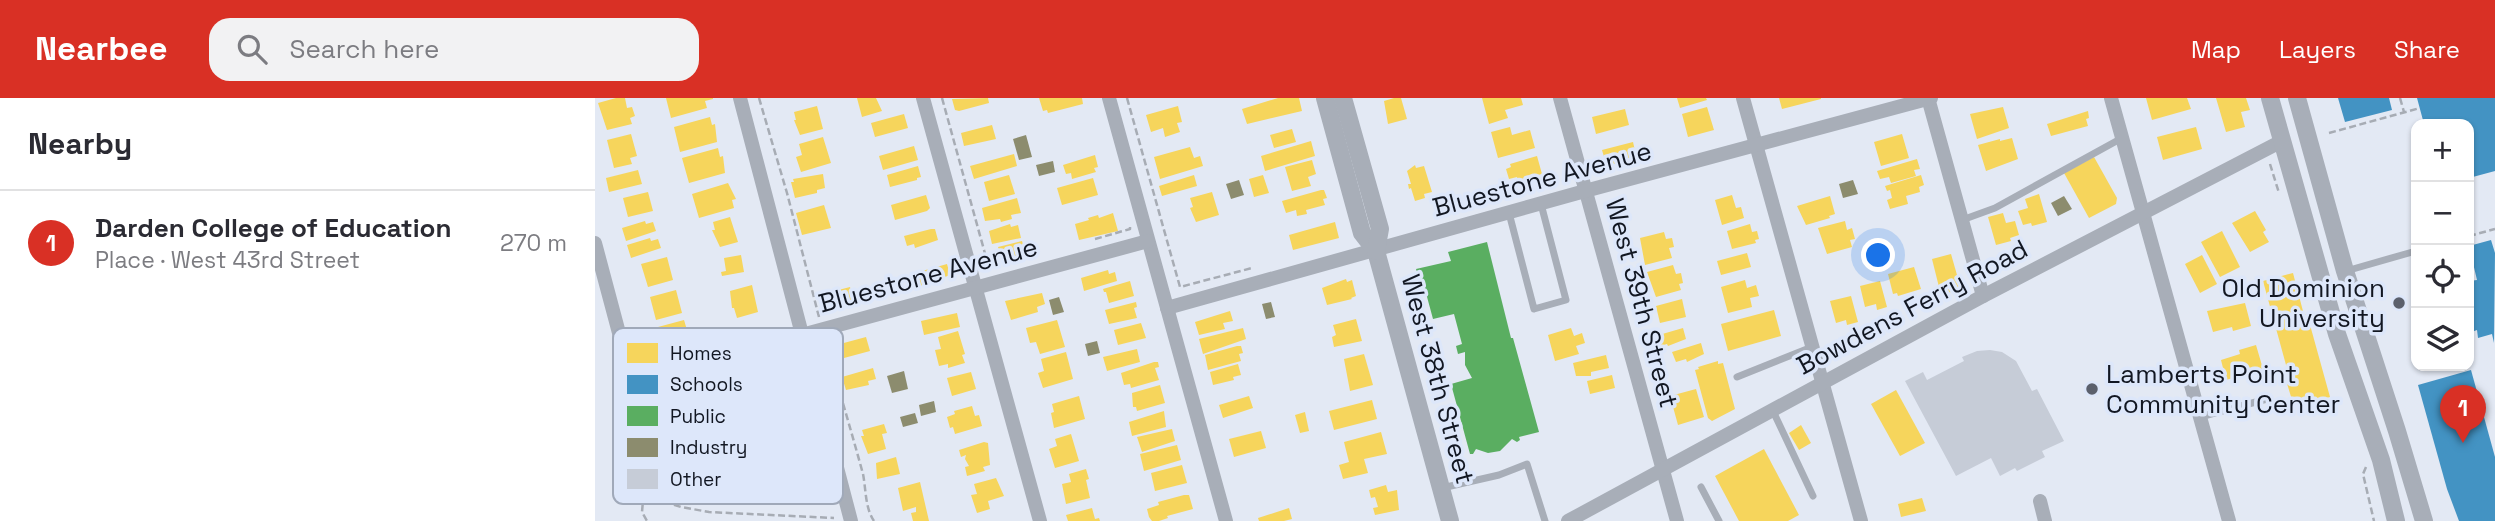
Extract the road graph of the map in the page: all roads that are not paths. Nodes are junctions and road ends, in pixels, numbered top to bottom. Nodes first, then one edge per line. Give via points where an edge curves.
1 (740, 98) edge
2 (923, 98) edge
3 (1109, 98) edge
4 (1325, 98) edge
5 (1343, 98) edge
6 (1560, 98) edge
7 (1744, 98) edge
8 (1929, 98) edge
9 (2111, 98) edge
10 (2270, 98) edge
11 (2297, 98) edge
12 (2122, 138) junction
13 (2282, 141) junction
14 (1757, 147) junction
15 (1585, 191) junction
16 (1541, 204) junction
17 (2142, 212) junction
18 (1509, 213) junction
19 (1962, 220) junction
20 (1148, 240) junction
21 (595, 243) edge
22 (1376, 251) junction
23 (2411, 252) edge
24 (2345, 271) junction
25 (976, 288) junction
26 (1983, 296) junction
27 (1167, 308) junction
28 (618, 328) edge
29 (801, 328) edge
30 (829, 328) edge
31 (1812, 348) junction
32 (1737, 377) dead end
33 (1823, 384) junction
34 (2267, 399) dead end
35 (1773, 411) junction
36 (2200, 417) junction
37 (1663, 470) junction
38 (1700, 487) dead end
39 (1441, 489) junction
40 (1813, 496) dead end
41 (2040, 501) dead end
42 (1040, 521) edge
43 (1226, 521) edge
44 (1450, 521) edge
45 (1545, 521) edge
46 (1568, 521) edge
47 (1677, 521) edge
48 (1719, 521) edge
49 (1861, 521) edge
50 (2045, 521) edge
51 (2229, 521) edge
52 (2396, 521) edge
53 (2424, 521) edge

1 - 29 street
2 - 25 street
3 - 20 street
4 - 22 street, West 38th Street via 1362,233
5 - 22 street, West 38th Street via 1380,229
6 - 15 street, West 39th Street
7 - 14 street
8 - 14 street, Bluestone Avenue
8 - 19 street
9 - 12 street
10 - 13 street
11 - 24 street
12 - 17 street
12 - 19 lane via 1994,208
13 - 17 street, Bowdens Ferry Road
13 - 52 street
14 - 15 street, Bluestone Avenue
14 - 31 street
15 - 16 street, Bluestone Avenue
15 - 37 street, West 39th Street
16 - 18 street, Bluestone Avenue
16 - 18 lane via 1566,300 1534,309
17 - 26 street, Bowdens Ferry Road
17 - 36 street
18 - 22 street, Bluestone Avenue
19 - 26 street
20 - 25 street, Bluestone Avenue
20 - 27 street
21 - 28 street, Bluestone Avenue
22 - 27 street, Bluestone Avenue
22 - 39 street, West 38th Street
23 - 24 lane
24 - 53 street
25 - 30 street, Bluestone Avenue
25 - 42 street
26 - 33 street, Bowdens Ferry Road
27 - 43 street
31 - 32 lane
31 - 33 street
33 - 35 street, Bowdens Ferry Road
33 - 49 street
34 - 36 lane
35 - 37 street, Bowdens Ferry Road
35 - 40 lane
36 - 51 street
37 - 46 street, Bowdens Ferry Road
37 - 47 street, West 39th Street
38 - 48 lane
39 - 44 street, West 38th Street
39 - 45 lane via 1527,464
41 - 50 street

